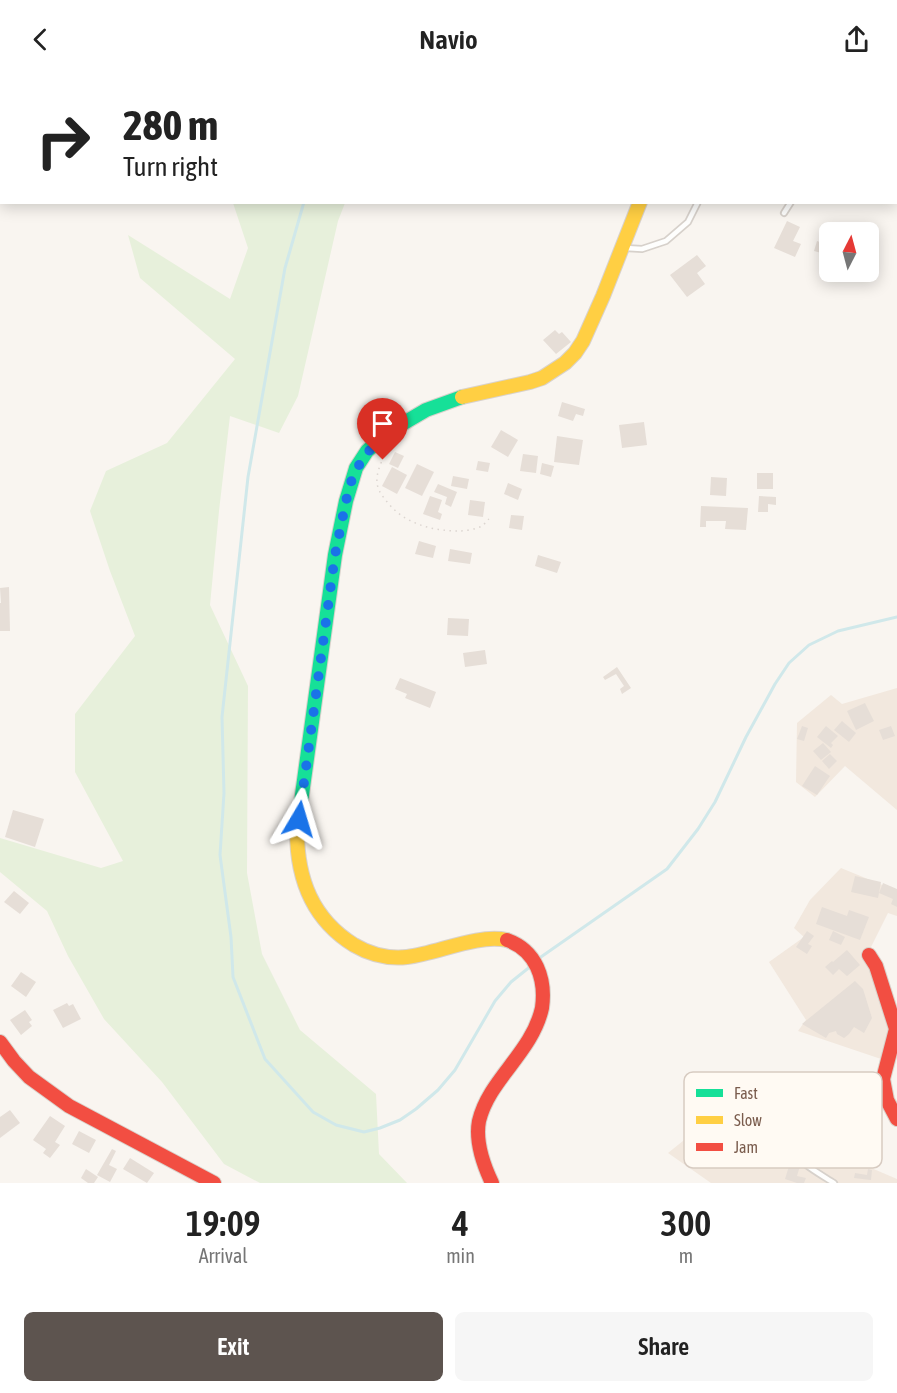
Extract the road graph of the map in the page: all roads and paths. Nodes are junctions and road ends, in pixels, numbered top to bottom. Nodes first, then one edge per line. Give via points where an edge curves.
1 (639, 204) edge
2 (697, 204) edge
3 (790, 204) edge
4 (784, 213) dead end
5 (622, 248) junction
6 (387, 447) dead end
7 (489, 519) dead end
8 (869, 955) dead end
9 (897, 1028) edge
10 (0, 1042) edge
11 (897, 1119) edge
12 (812, 1168) edge
13 (214, 1183) edge
14 (492, 1183) edge
15 (834, 1183) edge

1 - 5 street
2 - 5 lane via 688,222 666,241 642,249
3 - 4 lane
5 - 14 street via 590,326 565,363 531,382 457,398 426,410 367,451 351,482 338,537 309,740 297,851 309,898 328,925 353,944 384,957 410,957 495,938 518,945 537,966 544,989 537,1026 491,1094 479,1124 480,1150
6 - 7 path via 377,486 391,507 425,528 443,531 465,531
8 - 9 street
9 - 11 street via 883,1079 887,1100
10 - 13 street via 29,1077 69,1106
12 - 15 lane

